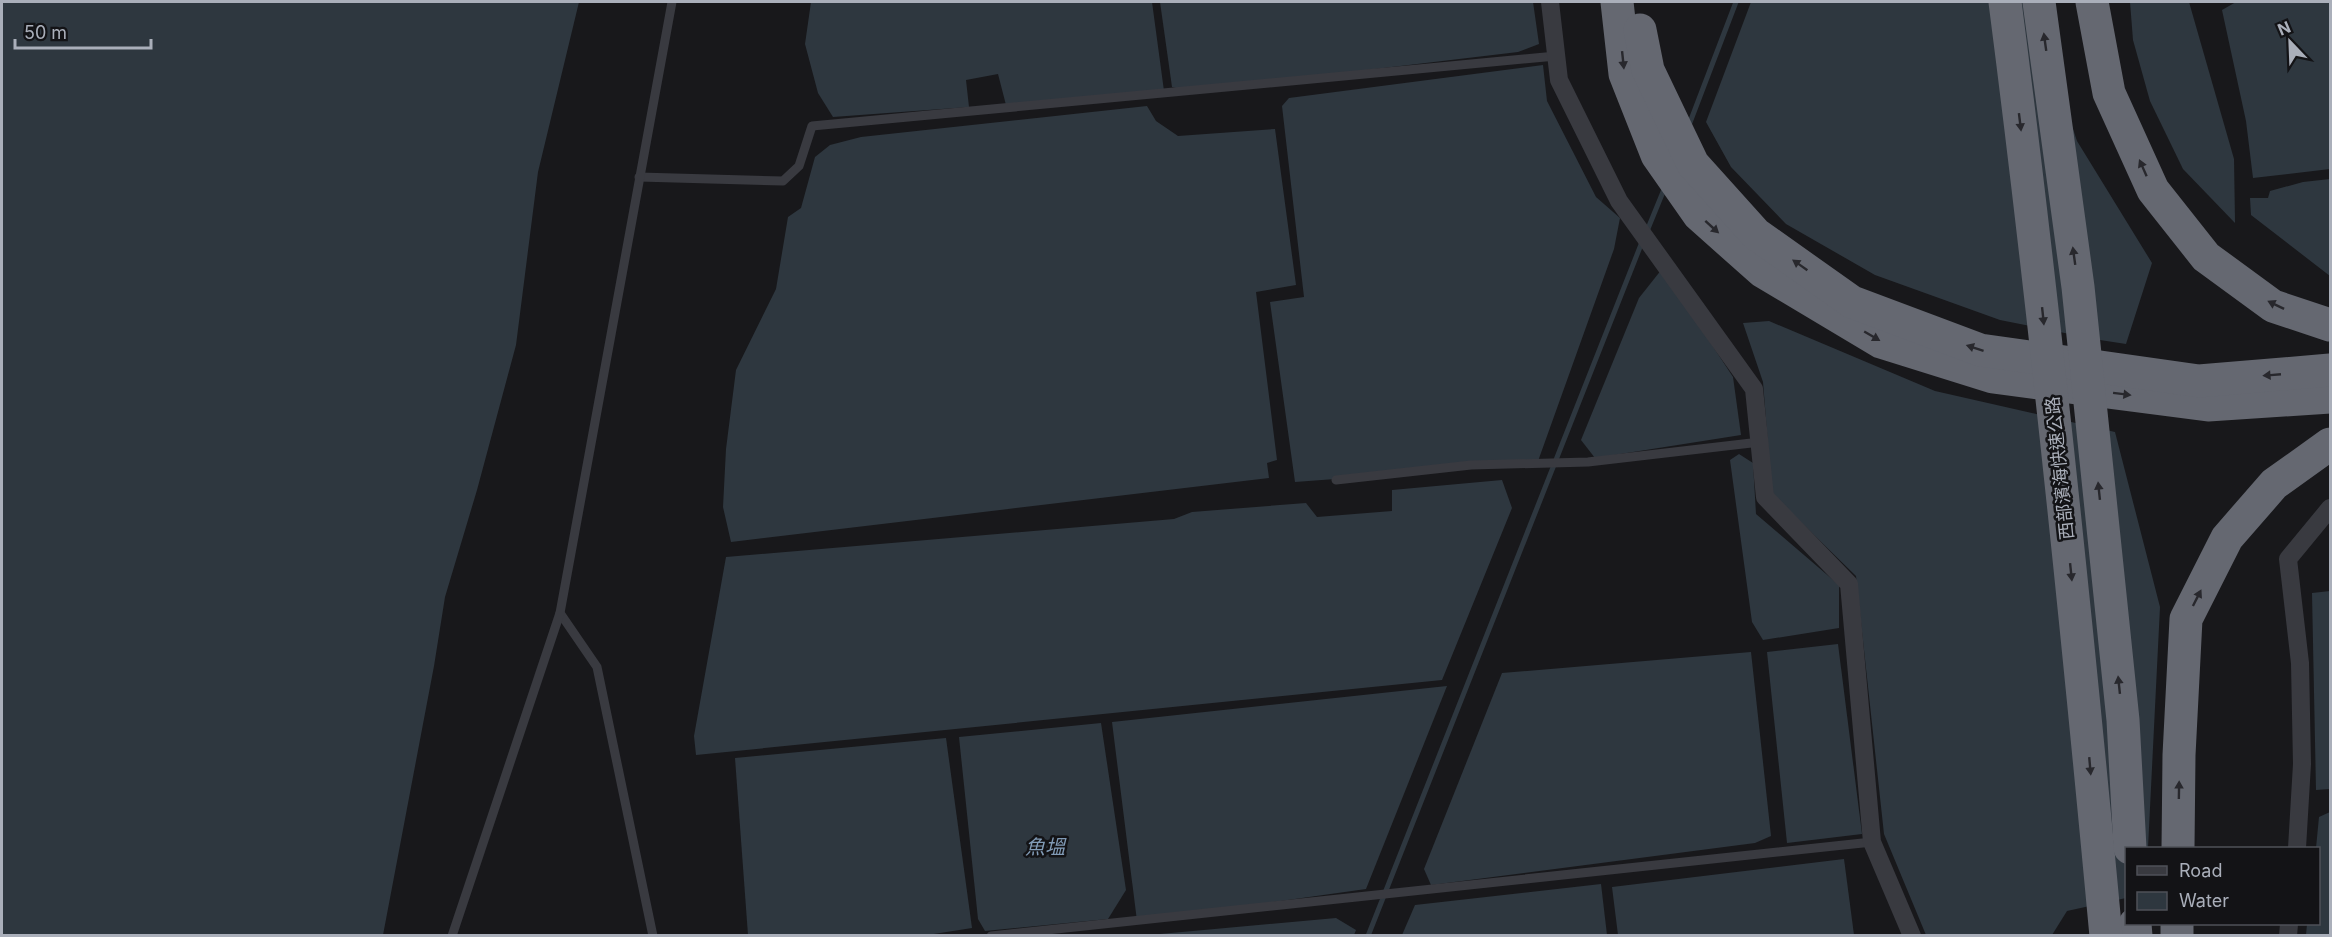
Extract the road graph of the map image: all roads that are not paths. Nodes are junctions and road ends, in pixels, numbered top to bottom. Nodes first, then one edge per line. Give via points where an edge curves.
1 (672, 2) edge
2 (1550, 2) edge
3 (1617, 2) edge
4 (1634, 2) edge
5 (1995, 2) edge
6 (2005, 2) edge
7 (2039, 2) edge
8 (2092, 2) edge
9 (1556, 56) junction
10 (2015, 78) junction
11 (1676, 158) junction
12 (639, 177) junction
13 (2331, 325) edge
14 (2331, 370) edge
15 (2331, 397) edge
16 (1760, 442) junction
17 (2331, 444) edge
18 (1336, 480) dead end
19 (2331, 508) edge
20 (560, 613) junction
21 (1872, 842) junction
22 (2130, 847) edge
23 (2178, 847) edge
24 (2296, 847) edge
25 (452, 936) edge
26 (653, 936) edge
27 (991, 936) edge
28 (1912, 936) edge
29 (2106, 936) edge

1 - 12 lane
2 - 9 street
3 -> 11 highway via 1625,74 1657,155
4 - 11 highway via 1648,70
5 - 10 highway
6 - 10 highway, 西部濱海快速公路, bridge
22 -> 7 highway, 西部濱海快速公路, bridge via 2123,720 2078,287
13 -> 8 highway via 2273,306 2206,257 2153,190 2109,93
9 - 12 lane via 812,126 799,166 783,181
9 - 16 street via 1559,80 1619,201 1754,389
10 -> 29 highway, 西部濱海快速公路, bridge via 2083,687
14 -> 11 highway via 2199,381 1980,350 1852,302 1756,234 1694,164
11 -> 15 highway via 1699,215 1762,271 1881,342 1993,377 2196,404
12 - 20 lane
16 - 18 lane via 1588,462 1471,465
16 - 21 street via 1765,497 1849,584
23 -> 17 highway via 2186,619 2227,538 2274,484
19 - 24 street via 2288,559 2300,663 2302,764
20 - 25 lane
20 - 26 lane via 597,667
21 - 27 lane
21 - 28 street

